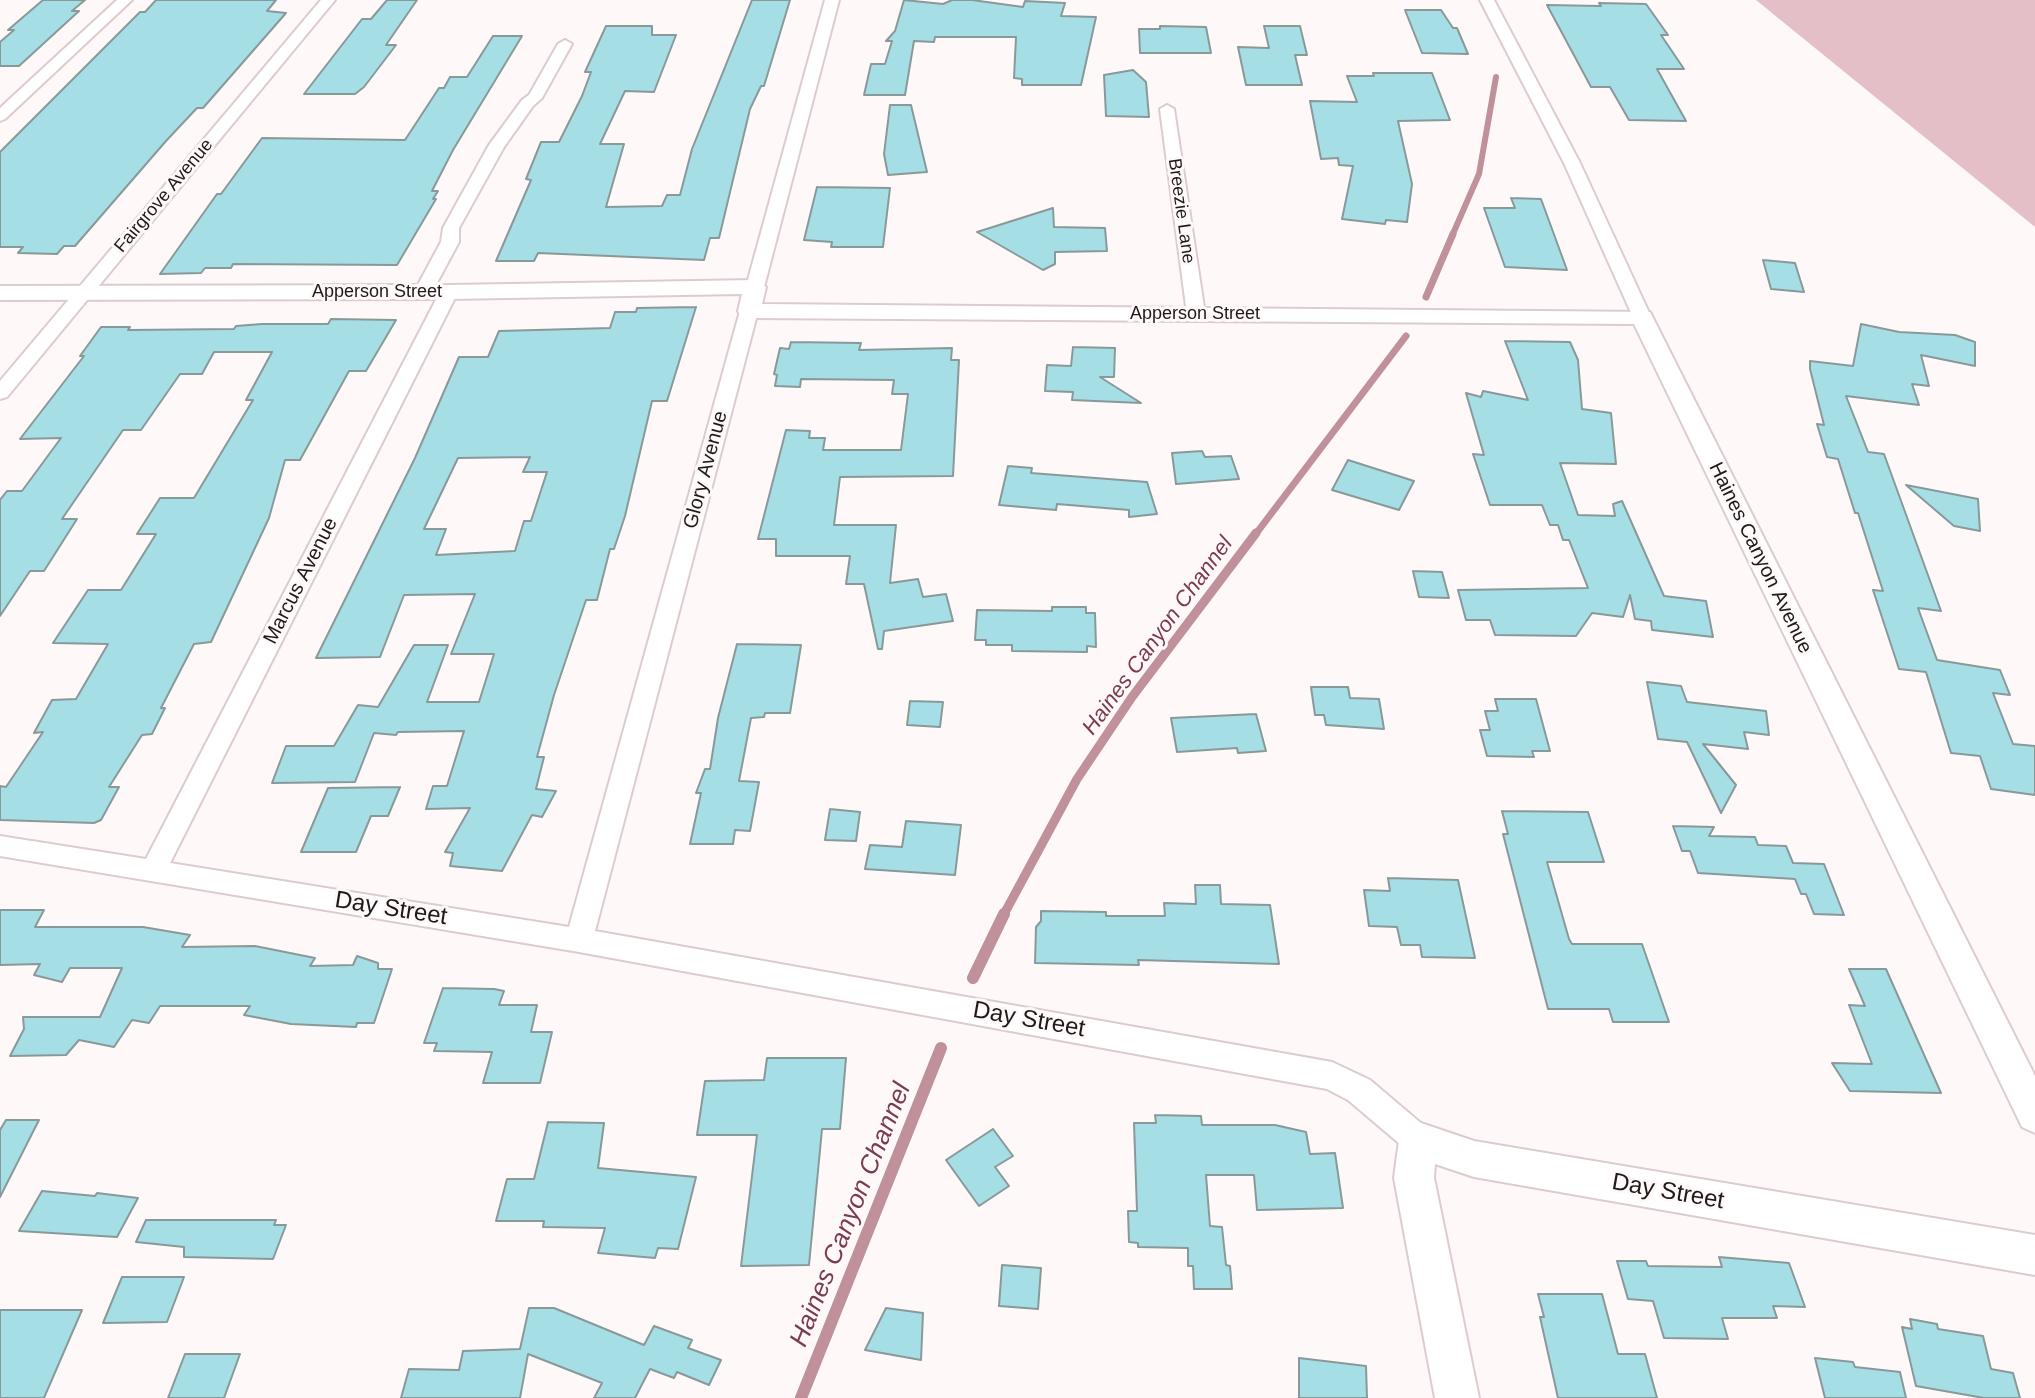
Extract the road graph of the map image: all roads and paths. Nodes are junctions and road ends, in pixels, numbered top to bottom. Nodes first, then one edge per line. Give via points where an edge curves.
1 (125, 0) edge
2 (328, 0) edge
3 (832, 0) edge
4 (1487, 0) edge
5 (565, 44) dead end
6 (1167, 109) dead end
7 (0, 116) edge
8 (755, 287) junction
9 (423, 292) junction
10 (449, 292) junction
11 (0, 293) edge
12 (83, 293) junction
13 (749, 311) junction
14 (1196, 314) junction
15 (1642, 317) junction
16 (0, 393) edge
17 (0, 846) edge
18 (153, 871) junction
19 (579, 940) junction
20 (2035, 1115) edge
21 (1418, 1140) junction
22 (2035, 1255) edge
23 (1457, 1398) edge

1 - 7 street
2 - 12 street, Fairgrove Avenue
3 - 8 street, Glory Avenue
4 - 15 street, Haines Canyon Avenue via 1572,163
5 - 9 street via 535,98 497,145
6 - 14 street, Breezie Lane
8 - 10 street, Apperson Street
8 - 13 street, Glory Avenue
9 - 10 street, Apperson Street
9 - 12 street, Apperson Street
10 - 18 street, Marcus Avenue
11 - 12 street, Apperson Street
12 - 16 street, Fairgrove Avenue
13 - 14 street, Apperson Street
13 - 19 street, Glory Avenue
14 - 15 street, Apperson Street
15 - 20 street, Haines Canyon Avenue
17 - 18 street, Day Street
18 - 19 street, Day Street
19 - 21 street, Day Street via 1332,1076 1359,1090
21 - 22 street, Day Street via 1474,1159
21 - 23 street via 1414,1178

